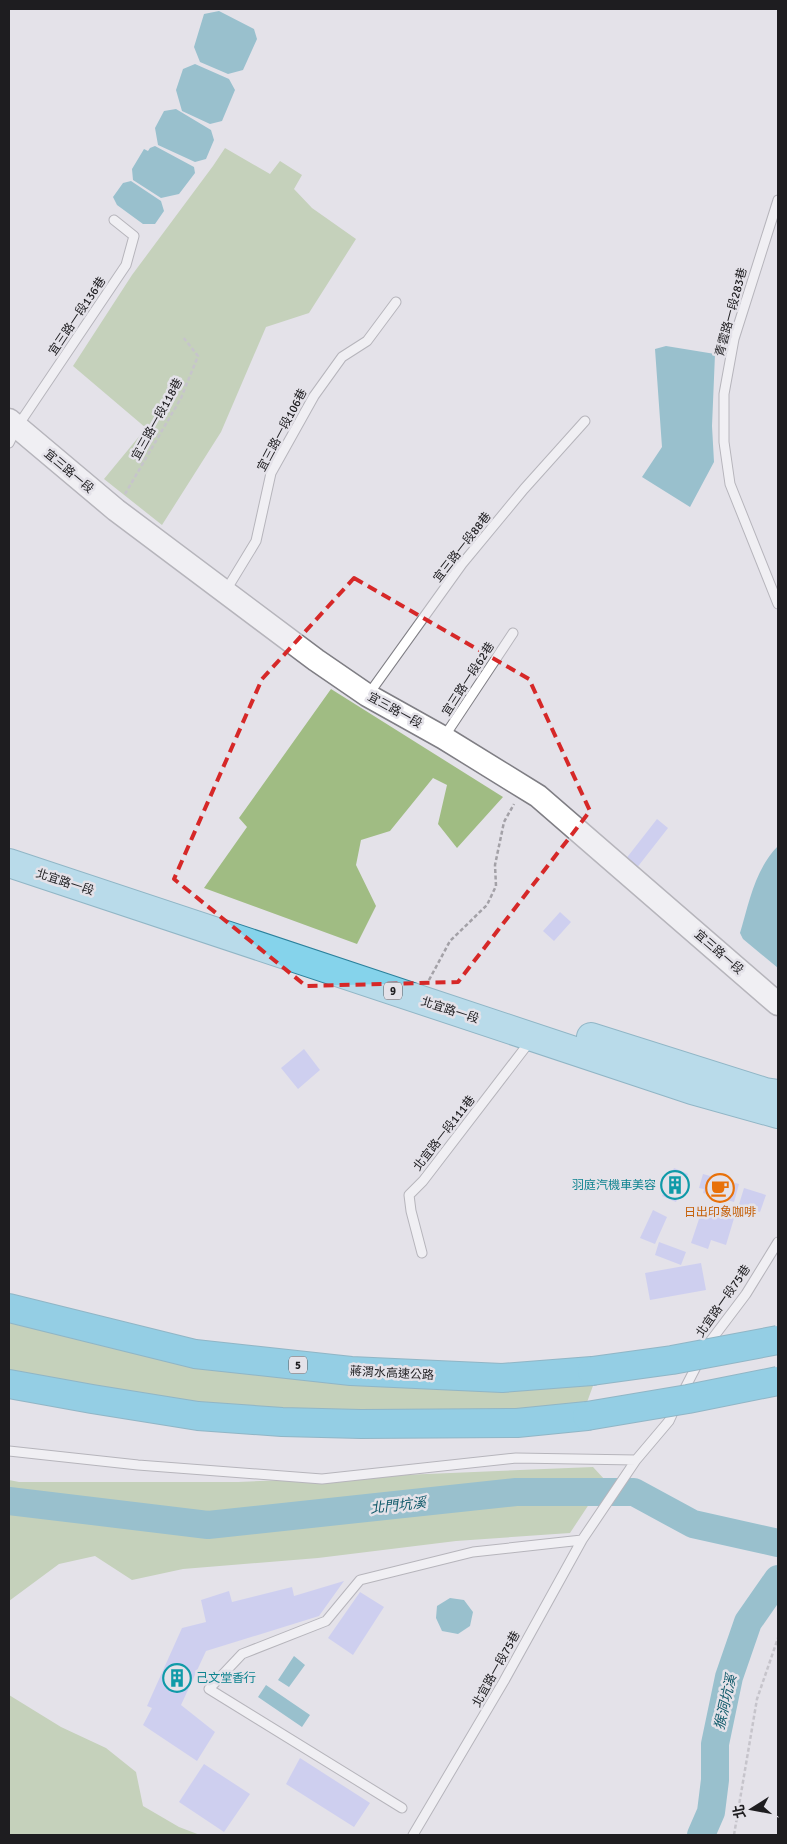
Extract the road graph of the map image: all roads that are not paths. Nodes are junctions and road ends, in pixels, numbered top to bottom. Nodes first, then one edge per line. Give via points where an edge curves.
1 (778, 200) edge
2 (114, 220) dead end
3 (396, 302) dead end
4 (585, 422) dead end
5 (12, 430) edge
6 (225, 592) junction
7 (778, 604) edge
8 (513, 633) dead end
9 (367, 695) junction
10 (444, 738) junction
11 (9, 846) edge
12 (9, 863) edge
13 (778, 1004) edge
14 (534, 1037) junction
15 (778, 1094) edge
16 (778, 1114) edge
17 (778, 1242) edge
18 (422, 1253) dead end
19 (9, 1308) edge
20 (778, 1340) edge
21 (778, 1381) edge
22 (9, 1384) edge
23 (9, 1451) edge
24 (636, 1460) junction
25 (582, 1540) junction
26 (402, 1808) dead end
27 (413, 1835) edge

1 - 7 lane, 青雲路一段283巷 via 734,339 724,394 724,442 730,484
2 - 5 lane, 宜三路一段136巷 via 134,236 126,265
3 - 6 lane, 宜三路一段106巷 via 367,341 342,357 314,396 271,473 256,541
4 - 9 lane, 宜三路一段88巷 via 462,564
5 - 6 street, 宜三路一段
6 - 9 street, 宜三路一段
8 - 10 lane, 宜三路一段62巷
9 - 10 street, 宜三路一段
10 - 13 street, 宜三路一段 via 538,796
11 - 15 main road, 北宜路一段 / 9 via 426,984
12 - 14 main road, 北宜路一段 / 9 via 69,888
14 - 16 main road, 北宜路一段 / 9 via 692,1090
14 - 18 lane, 北宜路一段111巷 via 409,1195
17 - 24 lane, 北宜路一段75巷 via 746,1294 708,1343 669,1421
19 - 20 highway, 蔣渭水高速公路 / 5, bridge via 195,1354 351,1371 502,1378 601,1370
21 - 22 highway, bridge via 587,1416 517,1423 361,1424 198,1416
23 - 24 lane via 322,1479 516,1458
24 - 25 lane, 北宜路一段75巷
25 - 26 lane via 473,1552 360,1580 326,1621 242,1654 209,1690
25 - 27 lane, 北宜路一段75巷

